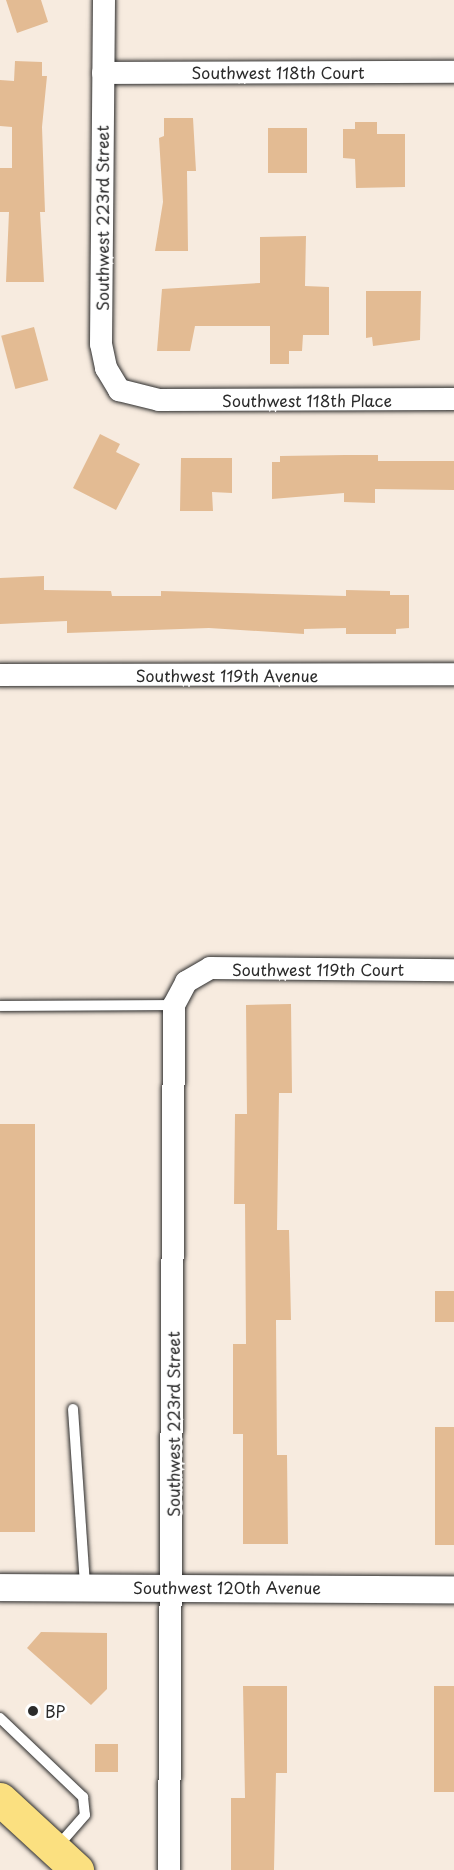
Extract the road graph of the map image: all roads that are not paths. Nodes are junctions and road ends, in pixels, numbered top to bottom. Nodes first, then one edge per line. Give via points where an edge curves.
1 (104, 0) edge
2 (454, 72) edge
3 (103, 73) junction
4 (454, 399) edge
5 (159, 400) joint
6 (454, 674) edge
7 (0, 675) edge
8 (454, 970) edge
9 (186, 982) joint
10 (174, 1005) junction
11 (0, 1006) edge
12 (73, 1409) dead end
13 (172, 1586) junction
14 (0, 1587) edge
15 (85, 1587) junction
16 (454, 1589) edge
17 (0, 1718) edge
18 (0, 1799) edge
19 (66, 1860) edge
20 (169, 1870) edge

1 - 3 street, Southwest 223rd Street
2 - 3 street, Southwest 118th Court
3 - 5 street, Southwest 223rd Street via 103,356 119,390
4 - 5 street, Southwest 118th Place
6 - 7 street, Southwest 119th Avenue
8 - 9 street, Southwest 119th Court via 210,968
9 - 10 street, Southwest 223rd Street
10 - 11 lane
10 - 13 street, Southwest 223rd Street
12 - 15 lane
13 - 15 street, Southwest 120th Avenue
13 - 16 street, Southwest 120th Avenue
13 - 20 street, Southwest 223rd Street
14 - 15 street, Southwest 120th Avenue
17 - 19 lane via 83,1797 85,1815
18 - 19 highway

